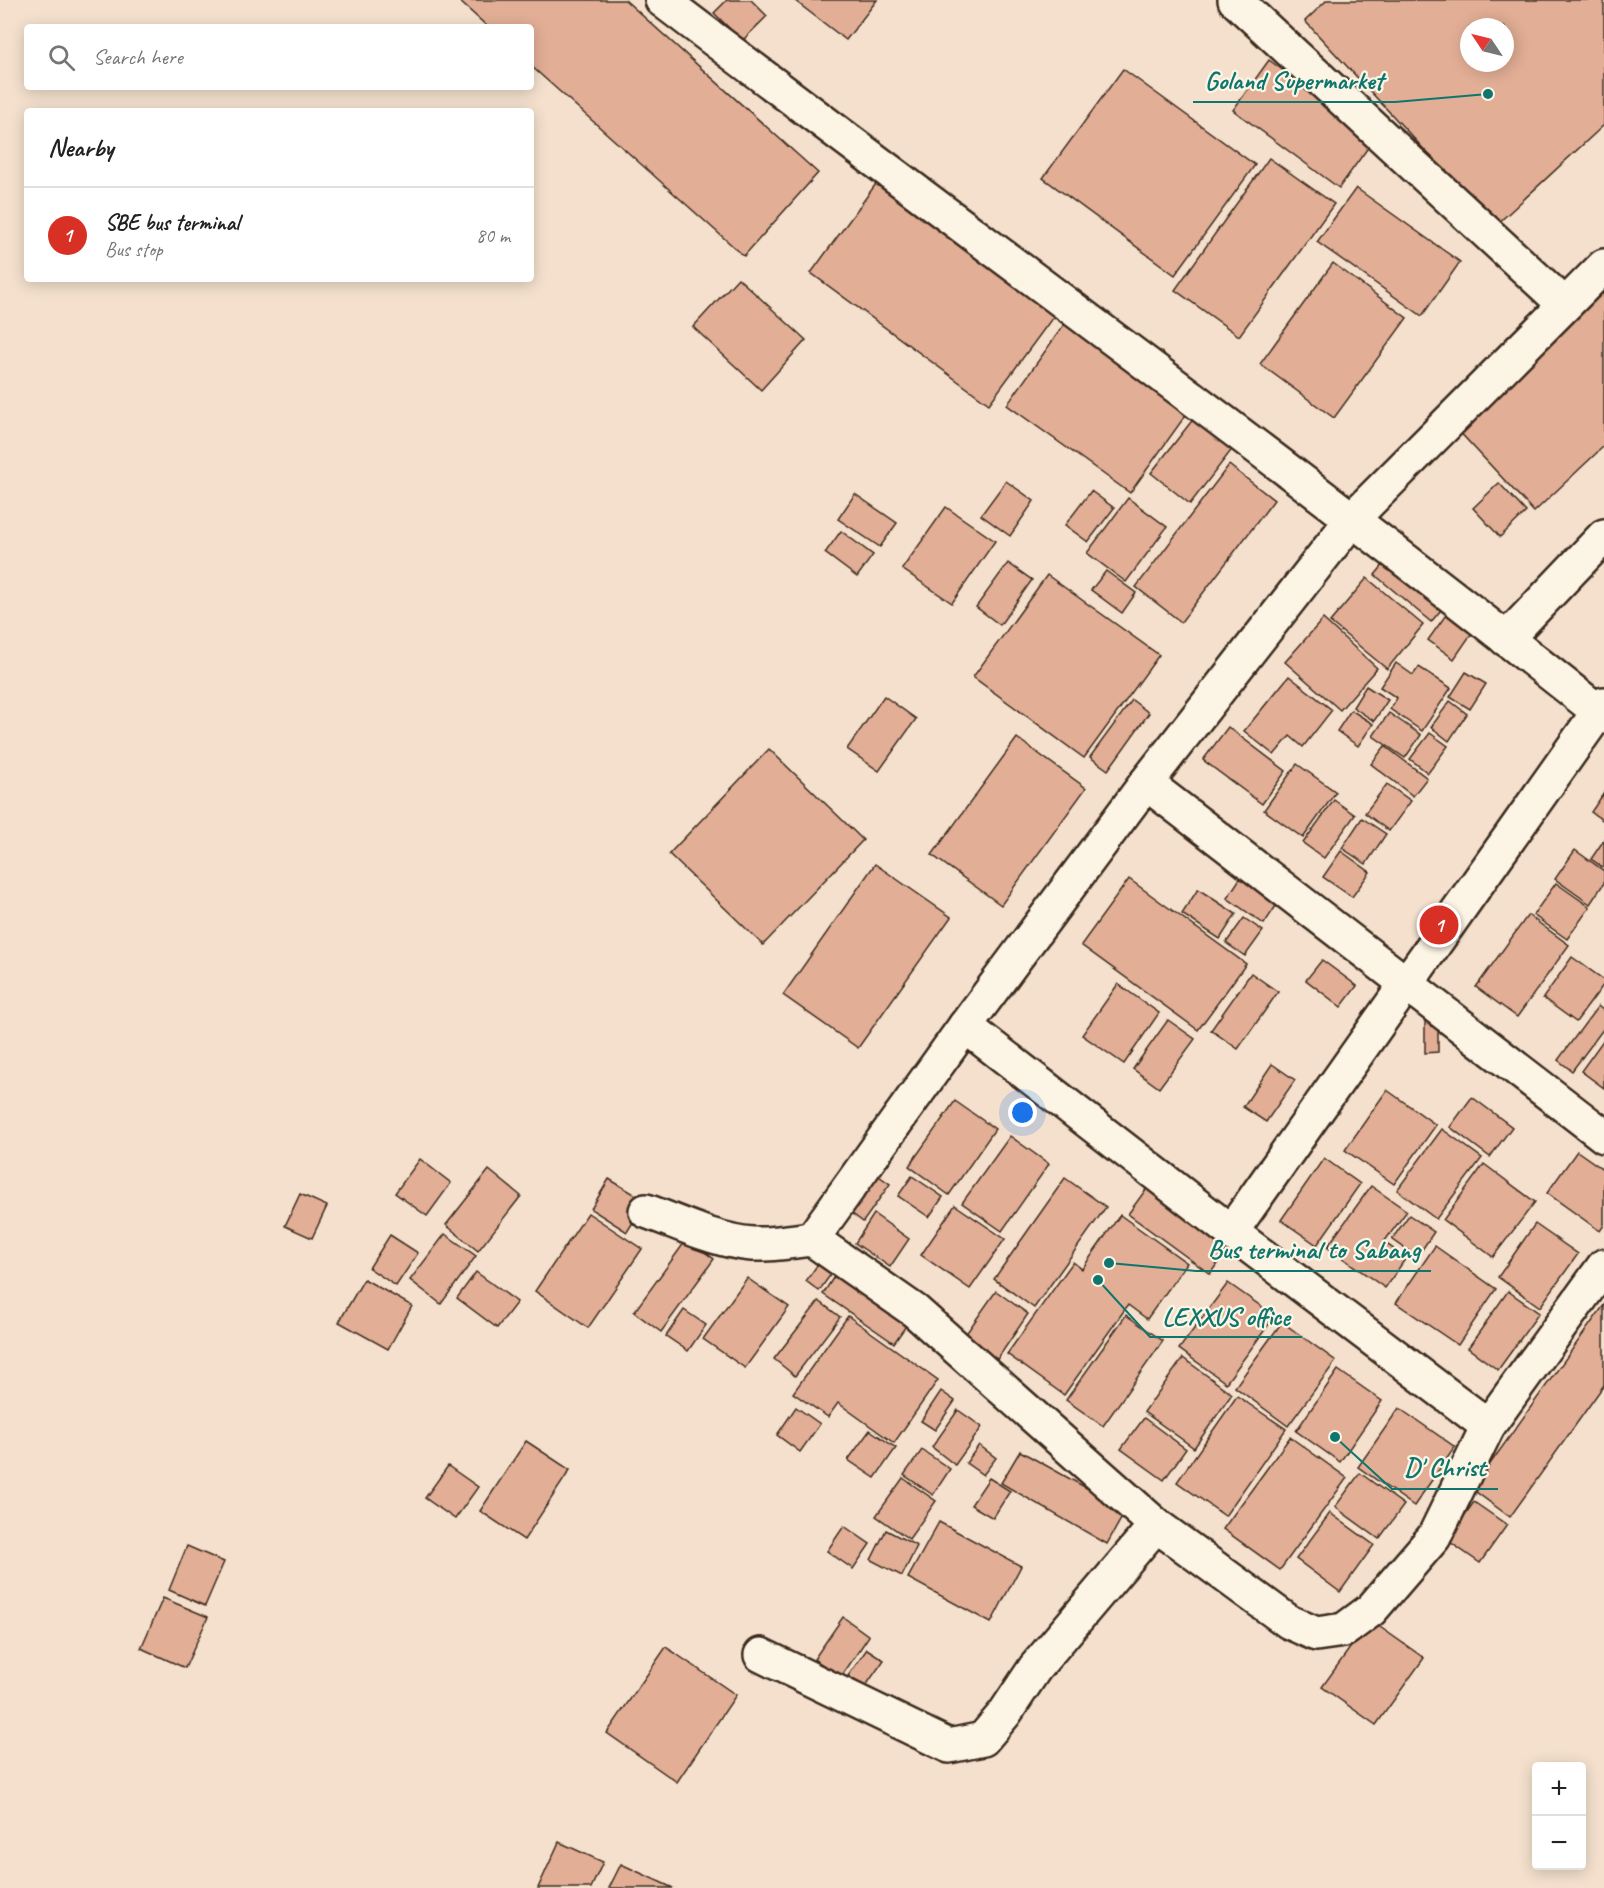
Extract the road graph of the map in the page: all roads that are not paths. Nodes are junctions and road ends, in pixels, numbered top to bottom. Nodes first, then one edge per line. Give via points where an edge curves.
1 (662, 0) edge
2 (1235, 0) edge
3 (1604, 266) edge
4 (1564, 303) junction
5 (1353, 518) junction
6 (1604, 536) edge
7 (1506, 639) junction
8 (1602, 710) edge
9 (1146, 783) junction
10 (1407, 984) junction
11 (965, 1026) junction
12 (1604, 1136) edge
13 (646, 1211) dead end
14 (1231, 1232) junction
15 (812, 1239) junction
16 (1604, 1266) edge
17 (1488, 1426) junction
18 (1156, 1525) junction
19 (761, 1655) dead end

1 - 5 street
2 - 4 street
3 - 4 street
4 - 5 street
5 - 7 street
5 - 9 street
6 - 7 street
7 - 8 street
8 - 10 street
9 - 10 street
9 - 11 street
10 - 12 street
10 - 14 street
11 - 14 street
11 - 15 street
13 - 15 street via 724,1239 752,1244
14 - 17 street
15 - 18 street via 915,1311
16 - 17 street
17 - 18 street via 1434,1538 1371,1611 1344,1630 1316,1634 1289,1622
18 - 19 street via 1035,1668 983,1739 949,1746

